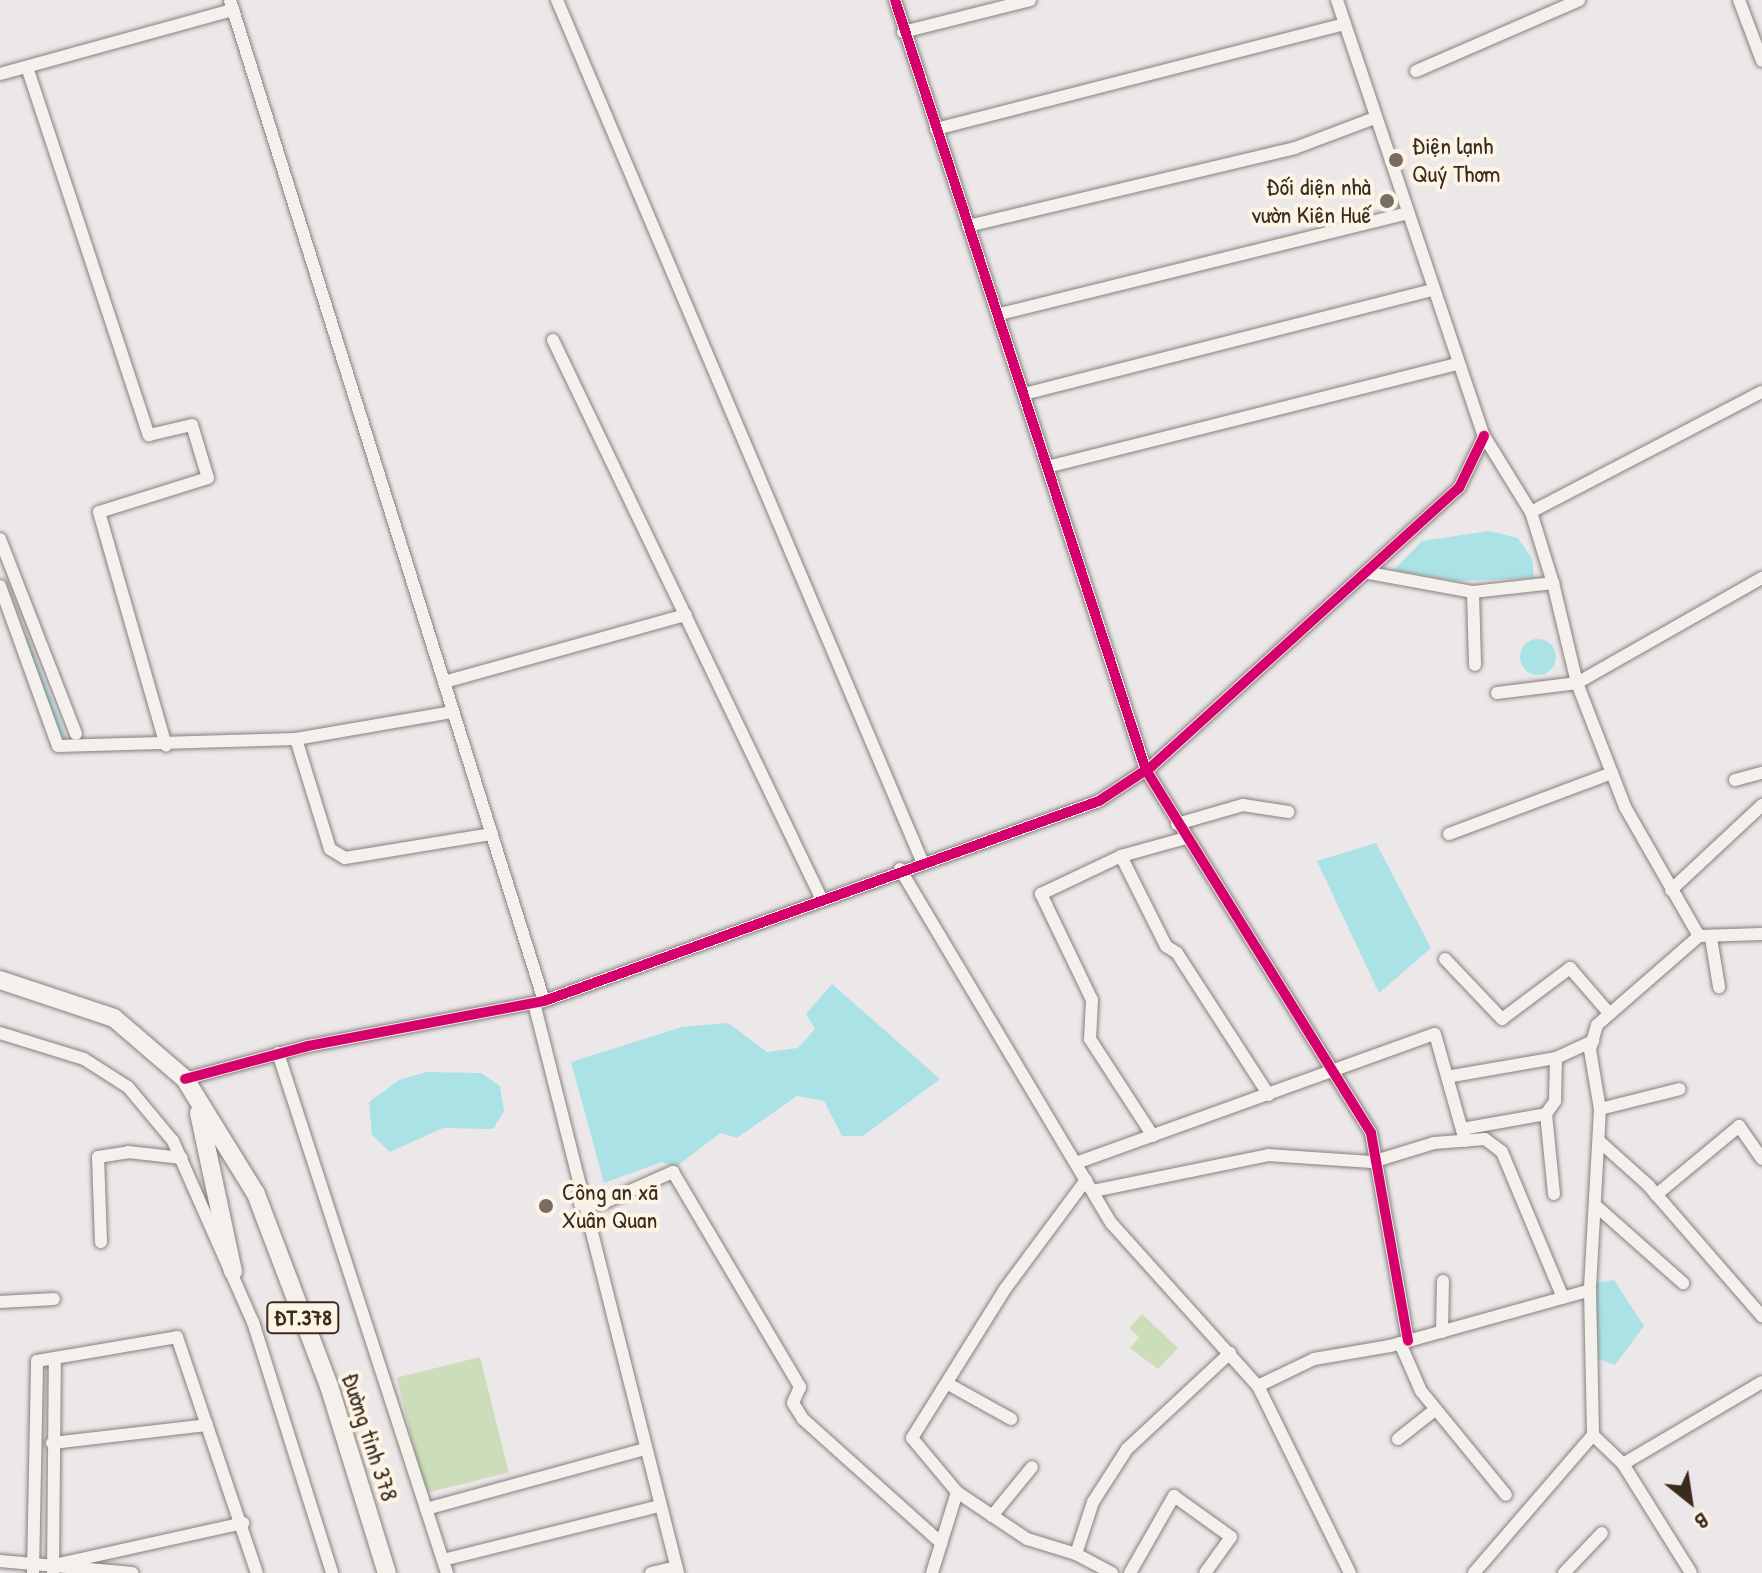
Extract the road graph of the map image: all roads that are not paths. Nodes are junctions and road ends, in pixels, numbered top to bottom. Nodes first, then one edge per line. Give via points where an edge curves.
1 (557, 0) edge
2 (895, 0) edge
3 (1030, 0) edge
4 (1337, 0) edge
5 (1579, 0) edge
6 (1739, 0) edge
7 (231, 5) edge
8 (1344, 24) junction
9 (903, 32) junction
10 (1762, 61) edge
11 (27, 67) junction
12 (1416, 71) dead end
13 (0, 74) edge
14 (1372, 119) junction
15 (936, 129) junction
16 (1405, 214) junction
17 (968, 226) junction
18 (1432, 290) junction
19 (1000, 314) junction
20 (553, 340) dead end
21 (1458, 364) junction
22 (1762, 392) edge
23 (1028, 393) junction
24 (1484, 436) junction
25 (1051, 466) junction
26 (1531, 512) junction
27 (0, 539) edge
28 (1369, 573) junction
29 (1762, 578) edge
30 (1553, 583) junction
31 (0, 586) edge
32 (1473, 592) junction
33 (686, 615) junction
34 (1475, 665) dead end
35 (444, 682) junction
36 (1577, 683) junction
37 (1497, 693) dead end
38 (453, 712) junction
39 (76, 734) dead end
40 (296, 739) junction
41 (166, 746) junction
42 (1146, 770) junction
43 (1612, 773) junction
44 (1762, 773) edge
45 (1735, 780) dead end
46 (1762, 805) edge
47 (1288, 812) dead end
48 (1177, 824) junction
49 (492, 834) junction
50 (1449, 834) dead end
51 (1186, 838) junction
52 (1121, 856) junction
53 (922, 861) junction
54 (900, 869) junction
55 (1671, 890) junction
56 (822, 900) junction
57 (1762, 934) edge
58 (1705, 937) junction
59 (1445, 959) dead end
60 (0, 980) edge
61 (1719, 987) dead end
62 (539, 1002) junction
63 (1609, 1013) junction
64 (0, 1033) edge
65 (1593, 1041) junction
66 (278, 1053) junction
67 (1556, 1058) junction
68 (1336, 1071) junction
69 (1452, 1076) junction
70 (185, 1079) junction
71 (1680, 1089) dead end
72 (1269, 1095) junction
73 (196, 1098) junction
74 (1600, 1109) junction
75 (1546, 1114) junction
76 (1464, 1135) junction
77 (1153, 1136) junction
78 (1599, 1141) junction
79 (182, 1158) junction
80 (1762, 1159) edge
81 (1372, 1162) junction
82 (1076, 1163) junction
83 (1090, 1185) junction
84 (1554, 1194) dead end
85 (1656, 1195) junction
86 (580, 1204) junction
87 (1595, 1205) junction
88 (101, 1242) dead end
89 (233, 1271) junction
90 (1443, 1281) dead end
91 (1683, 1283) dead end
92 (1590, 1290) junction
93 (1563, 1298) junction
94 (54, 1299) dead end
95 (0, 1302) edge
96 (1762, 1316) edge
97 (1442, 1332) junction
98 (1404, 1342) junction
99 (1230, 1353) junction
100 (55, 1359) junction
101 (1762, 1382) edge
102 (950, 1385) junction
103 (1258, 1386) junction
104 (1436, 1409) junction
105 (1011, 1419) dead end
106 (207, 1425) junction
107 (1593, 1435) junction
108 (1398, 1439) dead end
109 (56, 1443) junction
110 (38, 1445) junction
111 (646, 1449) junction
112 (1623, 1464) junction
113 (1032, 1467) dead end
114 (957, 1492) junction
115 (1506, 1495) dead end
116 (659, 1506) junction
117 (426, 1509) junction
118 (992, 1516) junction
119 (243, 1523) junction
120 (1602, 1533) dead end
121 (941, 1543) junction
122 (1076, 1554) junction
123 (0, 1561) edge
124 (445, 1566) edge
125 (34, 1568) edge
126 (53, 1569) edge
127 (677, 1570) edge
128 (91, 1571) edge
129 (1480, 1571) edge
130 (132, 1573) edge
131 (257, 1573) edge
132 (332, 1573) edge
133 (387, 1573) edge
134 (651, 1573) edge
135 (932, 1573) edge
136 (1112, 1573) edge
137 (1130, 1573) edge
138 (1205, 1573) edge
139 (1350, 1573) edge
140 (1564, 1573) edge
141 (1691, 1573) edge

1 - 53 street
2 - 9 street
3 - 9 street
4 - 8 street
5 - 12 street
6 - 10 street
7 - 11 street
7 - 35 street
8 - 14 street
8 - 15 street
9 - 15 street
11 - 13 street
11 - 41 street via 149,435 192,425 208,478 99,512
14 - 16 street
14 - 17 street via 1295,148
15 - 17 street
16 - 18 street
16 - 19 street
17 - 19 street
18 - 21 street
18 - 23 street
19 - 23 street
20 - 33 street
21 - 24 street
21 - 25 street
22 - 26 street
23 - 25 street
24 - 26 street
24 - 28 street via 1459,488
25 - 42 street
26 - 30 street
27 - 39 street
28 - 32 street
28 - 42 street
29 - 36 street
30 - 32 street
30 - 36 street
31 - 41 street via 58,746
32 - 34 street
33 - 35 street
33 - 56 street
35 - 38 street
36 - 37 street
36 - 43 street
38 - 40 street
38 - 49 street
40 - 41 street
40 - 49 street via 330,849 345,858
42 - 48 street
42 - 53 street via 1099,801
43 - 50 street
43 - 55 street
44 - 45 street
46 - 55 street
47 - 48 street via 1243,805
48 - 51 street
49 - 62 street
51 - 52 street
51 - 68 street
52 - 72 street via 1166,946 1177,953
52 - 77 street via 1041,894 1092,1000 1090,1039
53 - 54 street
54 - 56 street
54 - 82 street
55 - 58 street
56 - 62 street
57 - 58 street
58 - 61 street
58 - 63 street
59 - 63 street via 1502,1019 1570,968
60 - 70 main road, Đường tỉnh 378 / ĐT.378 via 114,1018
62 - 66 street
62 - 86 street
63 - 65 street
64 - 79 street via 84,1059 128,1087
65 - 67 street
65 - 74 street
66 - 70 street
66 - 117 street
67 - 69 street
67 - 75 street via 1555,1101
68 - 69 street via 1435,1034
68 - 72 street
68 - 81 street via 1371,1133
69 - 76 street
70 - 73 main road, Đường tỉnh 378 / ĐT.378
71 - 74 street
72 - 77 street
73 - 89 main road
73 - 133 main road, Đường tỉnh 378 / ĐT.378 via 256,1194 329,1386
74 - 78 street
75 - 76 street
75 - 84 street
76 - 81 street
76 - 93 street via 1485,1139 1502,1152
77 - 82 street
78 - 85 street
78 - 87 street
79 - 88 street via 128,1152 98,1157
79 - 89 street
80 - 85 street via 1739,1126
81 - 83 street via 1268,1155
81 - 98 street
82 - 83 street
83 - 99 street via 1112,1224
83 - 102 street via 1005,1289
85 - 96 street
86 - 111 street
86 - 121 street via 603,1203 673,1172 800,1387 793,1403 803,1419
87 - 91 street
87 - 92 street
89 - 132 street
90 - 97 street
92 - 93 street
92 - 107 street
93 - 97 street
94 - 95 street
97 - 98 street
98 - 103 street via 1314,1359
98 - 104 street
99 - 103 street
99 - 122 street via 1127,1449 1093,1502
100 - 106 street via 177,1337
100 - 109 street
100 - 110 street via 37,1361
101 - 112 street
102 - 105 street
102 - 114 street via 912,1438
103 - 139 street
104 - 108 street
104 - 115 street
106 - 109 street
106 - 119 street
107 - 112 street
107 - 129 street
109 - 110 street
109 - 126 street
110 - 125 street
111 - 116 street
111 - 117 street
112 - 141 street
113 - 118 street
114 - 118 street
114 - 121 street
116 - 124 street
116 - 127 street
117 - 124 street
118 - 122 street via 1027,1539
119 - 126 street
119 - 131 street
120 - 140 street
121 - 135 street
122 - 136 street
123 - 125 street
125 - 126 street
126 - 128 street
127 - 134 street
128 - 130 street
137 - 138 street via 1174,1496 1231,1537

